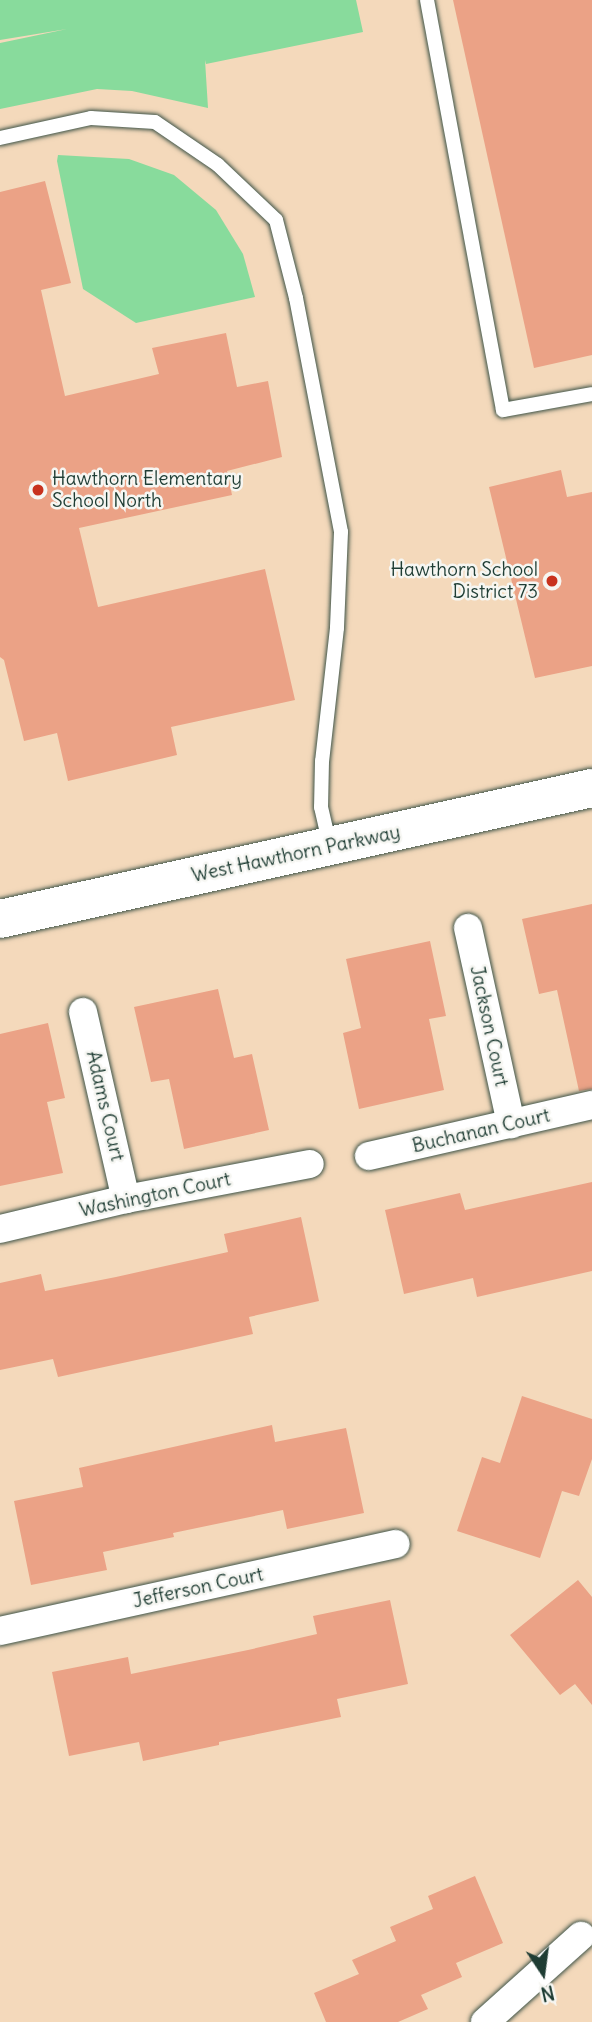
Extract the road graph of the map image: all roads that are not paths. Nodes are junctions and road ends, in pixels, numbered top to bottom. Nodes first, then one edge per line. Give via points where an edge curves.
1 (427, 0) edge
2 (0, 138) edge
3 (592, 394) edge
4 (592, 788) edge
5 (330, 846) junction
6 (0, 919) edge
7 (468, 928) dead end
8 (83, 1012) dead end
9 (592, 1105) edge
10 (510, 1124) junction
11 (369, 1156) dead end
12 (310, 1164) dead end
13 (126, 1199) junction
14 (0, 1229) edge
15 (396, 1544) dead end
16 (0, 1631) edge
17 (580, 1936) dead end
18 (485, 2022) edge

1 - 3 lane via 503,410
2 - 5 lane via 91,118 156,122 218,165 276,220 296,298 341,532 337,628 322,761 321,807
4 - 5 street, West Hawthorn Parkway
5 - 6 street, West Hawthorn Parkway
7 - 10 street, Jackson Court
8 - 13 street, Adams Court
9 - 10 street, Buchanan Court
10 - 11 street, Buchanan Court
12 - 13 street, Washington Court
13 - 14 street, Washington Court
15 - 16 street, Jefferson Court
17 - 18 street

